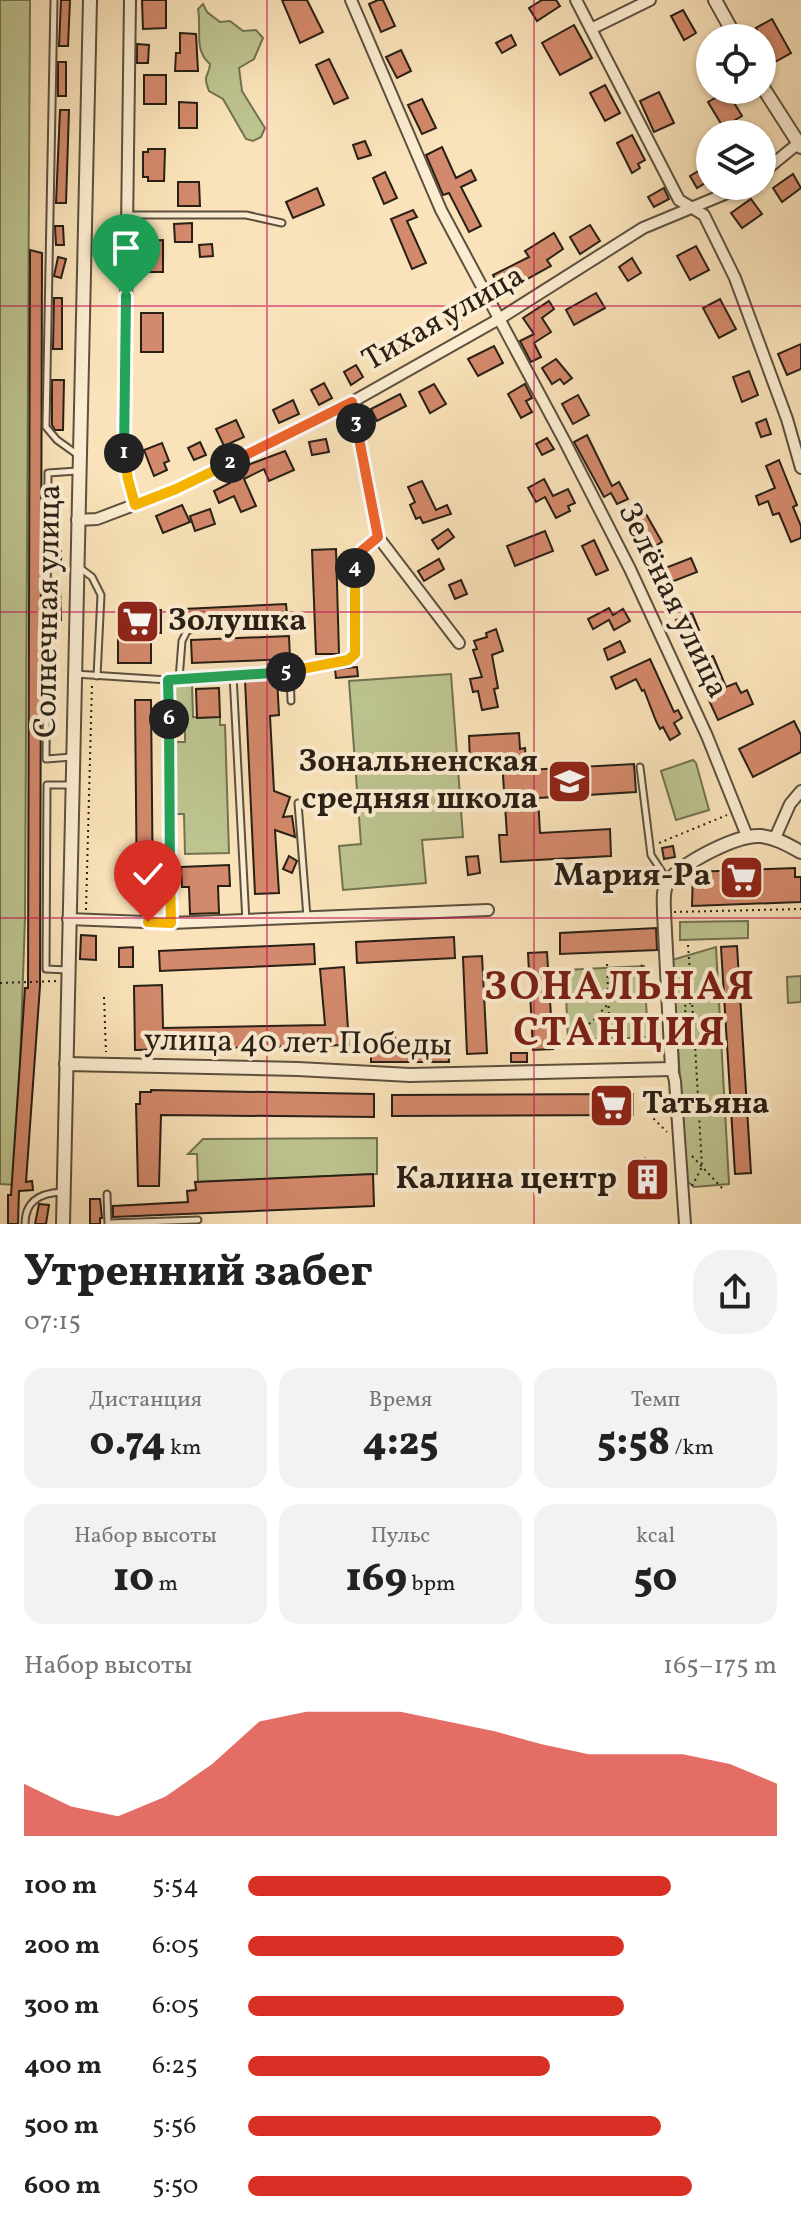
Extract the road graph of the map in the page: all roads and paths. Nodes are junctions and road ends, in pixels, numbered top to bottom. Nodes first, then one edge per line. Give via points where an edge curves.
1 (54, 0) edge
2 (90, 0) edge
3 (130, 0) edge
4 (351, 0) edge
5 (576, 0) edge
6 (650, 0) edge
7 (715, 0) edge
8 (728, 24) edge
9 (591, 29) junction
10 (774, 104) edge
11 (800, 144) edge
12 (776, 162) edge
13 (709, 200) edge
14 (691, 207) junction
15 (127, 215) junction
16 (282, 223) dead end
17 (499, 319) junction
18 (352, 402) junction
19 (78, 456) junction
20 (801, 468) edge
21 (78, 470) junction
22 (135, 505) junction
23 (77, 520) junction
24 (378, 537) junction
25 (76, 567) junction
26 (290, 624) dead end
27 (459, 643) dead end
28 (290, 672) junction
29 (74, 674) junction
30 (95, 675) junction
31 (233, 675) junction
32 (179, 679) junction
33 (168, 680) junction
34 (291, 701) dead end
35 (72, 757) junction
36 (640, 767) dead end
37 (71, 785) junction
38 (801, 791) edge
39 (298, 803) dead end
40 (737, 811) junction
41 (747, 836) junction
42 (775, 838) junction
43 (650, 846) junction
44 (801, 852) edge
45 (668, 881) junction
46 (801, 909) edge
47 (488, 910) dead end
48 (664, 912) junction
49 (307, 918) junction
50 (68, 919) junction
51 (86, 919) junction
52 (246, 922) junction
53 (171, 923) junction
54 (688, 945) dead end
55 (645, 962) dead end
56 (607, 964) dead end
57 (68, 975) junction
58 (0, 983) edge
59 (104, 997) dead end
60 (609, 1002) junction
61 (692, 1002) junction
62 (693, 1014) junction
63 (694, 1030) junction
64 (564, 1041) dead end
65 (610, 1044) dead end
66 (695, 1045) junction
67 (106, 1052) dead end
68 (66, 1064) junction
69 (672, 1069) junction
70 (645, 1110) dead end
71 (673, 1137) dead end
72 (685, 1149) dead end
73 (702, 1167) junction
74 (722, 1188) dead end
75 (690, 1190) dead end
76 (63, 1192) junction
77 (107, 1194) dead end
78 (198, 1220) dead end
79 (25, 1224) edge
80 (63, 1224) edge
81 (108, 1224) edge
82 (685, 1224) edge

1 - 19 lane via 46,427
2 - 19 street, Солнечная улица
3 - 15 street
4 - 17 street, Зелёная улица via 441,210
5 - 9 street
6 - 9 street
7 - 8 street
9 - 14 street via 679,200
10 - 11 street
11 - 12 street
13 - 14 street, Тихая улица
14 - 17 street, Тихая улица via 643,228
14 - 20 street via 704,215 735,278
15 - 16 lane via 246,215
15 - 22 street via 124,458
17 - 18 street, Тихая улица
17 - 40 street, Зелёная улица via 630,569
18 - 22 street, Тихая улица
18 - 24 street
19 - 21 street, Солнечная улица
21 - 23 street, Солнечная улица
21 - 35 lane via 48,473 46,759
22 - 23 street, Тихая улица via 97,519
23 - 25 street, Солнечная улица
24 - 27 street
24 - 28 lane via 356,558 355,654
25 - 29 street, Солнечная улица
25 - 30 lane via 92,577 101,595
26 - 32 lane via 187,631
28 - 31 lane
28 - 34 lane
29 - 30 lane
29 - 35 street, Солнечная улица
30 - 33 lane
30 - 51 path
31 - 32 lane
31 - 52 lane
32 - 33 lane
33 - 53 lane
35 - 37 street, Солнечная улица
36 - 43 lane
37 - 50 street, Солнечная улица
37 - 57 lane via 47,785 46,969
38 - 42 street
39 - 49 lane
40 - 41 street, Зелёная улица
40 - 43 path
41 - 42 street
41 - 45 street via 706,854
42 - 44 street
43 - 45 lane
45 - 48 street
46 - 48 path
47 - 49 street
48 - 69 street
49 - 52 street
50 - 51 street
50 - 57 street, Солнечная улица
51 - 53 street
52 - 53 street
54 - 61 path
55 - 60 path
56 - 60 path
57 - 58 path
57 - 68 street, Солнечная улица
59 - 67 path
60 - 64 path
60 - 65 path
61 - 62 path
61 - 62 path via 684,1009
62 - 63 path
63 - 66 path via 690,1040
63 - 66 path via 703,1029 708,1037 704,1045
66 - 73 path
68 - 69 street, улица 40 лет Победы via 410,1075
68 - 76 street, Солнечная улица
69 - 82 street
70 - 71 path
72 - 73 path
73 - 74 path
73 - 75 path
76 - 79 lane via 31,1202
76 - 80 street, Солнечная улица
77 - 81 lane
78 - 81 lane

